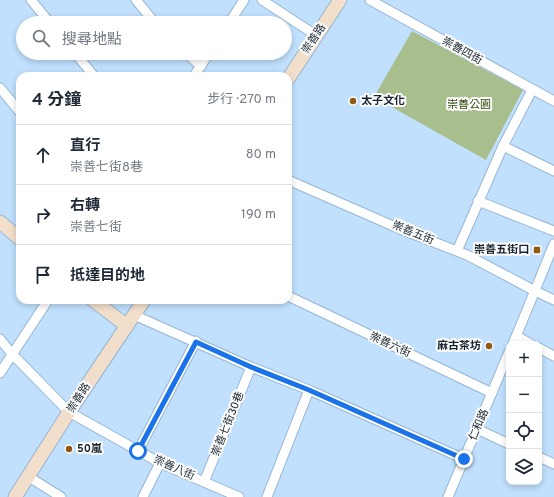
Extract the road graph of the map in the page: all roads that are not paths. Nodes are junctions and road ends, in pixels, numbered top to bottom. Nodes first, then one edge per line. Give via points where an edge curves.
1 (31, 0) edge
2 (136, 0) edge
3 (244, 0) edge
4 (262, 0) edge
5 (340, 0) edge
6 (370, 0) edge
7 (44, 16) edge
8 (149, 16) edge
9 (234, 16) edge
10 (286, 16) edge
11 (292, 20) edge
12 (317, 36) junction
13 (81, 60) edge
14 (194, 60) edge
15 (205, 60) edge
16 (201, 66) junction
17 (91, 72) edge
18 (197, 72) edge
19 (292, 72) edge
20 (0, 88) edge
21 (532, 90) junction
22 (554, 101) edge
23 (16, 107) edge
24 (502, 146) junction
25 (554, 171) edge
26 (292, 182) edge
27 (478, 201) junction
28 (0, 222) edge
29 (554, 231) edge
30 (16, 236) edge
31 (554, 244) edge
32 (457, 251) junction
33 (535, 291) junction
34 (292, 298) edge
35 (554, 300) edge
36 (45, 304) edge
37 (98, 304) edge
38 (141, 304) edge
39 (134, 315) junction
40 (127, 326) junction
41 (0, 339) edge
42 (514, 340) edge
43 (196, 342) junction
44 (542, 350) edge
45 (12, 354) junction
46 (554, 356) edge
47 (506, 359) edge
48 (251, 367) junction
49 (0, 373) edge
50 (309, 390) junction
51 (492, 393) junction
52 (69, 412) junction
53 (477, 429) junction
54 (506, 443) edge
55 (138, 451) junction
56 (542, 458) edge
57 (464, 459) junction
58 (160, 463) junction
59 (554, 464) edge
60 (29, 477) junction
61 (204, 482) junction
62 (216, 488) junction
63 (15, 497) edge
64 (62, 497) edge
65 (143, 497) edge
66 (213, 497) edge
67 (239, 497) edge
68 (267, 497) edge
69 (448, 497) edge

1 - 7 street
2 - 8 street
3 - 9 street
4 - 10 street
5 - 12 street, 崇善路
6 - 21 street, 崇善四街
11 - 12 street
12 - 19 street, 崇善路
13 - 17 street
14 - 16 street
15 - 16 street
16 - 18 street
20 - 23 street
21 - 22 street, 崇善四街
21 - 24 street
24 - 25 street
24 - 27 street
26 - 32 street, 崇善五街
27 - 29 street
27 - 32 street
28 - 30 street
31 - 33 street
32 - 33 street, 崇善五街
33 - 35 street, 崇善五街
33 - 42 street
34 - 51 street, 崇善六街
36 - 45 street
37 - 40 street
38 - 39 street, 崇善路
39 - 40 street, 崇善路
39 - 43 street
40 - 52 street, 崇善路
41 - 45 street, 崇善八街
43 - 48 street
43 - 55 street
44 - 46 street
45 - 49 street
45 - 52 street, 崇善八街
47 - 51 street, 仁和路
48 - 50 street
48 - 61 street, 崇善七街30巷
50 - 57 street
50 - 68 street
51 - 53 street, 仁和路
52 - 55 street, 崇善八街
52 - 60 street, 崇善路
53 - 54 street
53 - 57 street, 仁和路
55 - 58 street, 崇善八街
56 - 59 street
57 - 69 street, 仁和路
58 - 61 street, 崇善八街
58 - 65 street
60 - 63 street, 崇善路
60 - 64 street
61 - 62 street, 崇善八街
62 - 66 street
62 - 67 street, 崇善八街

